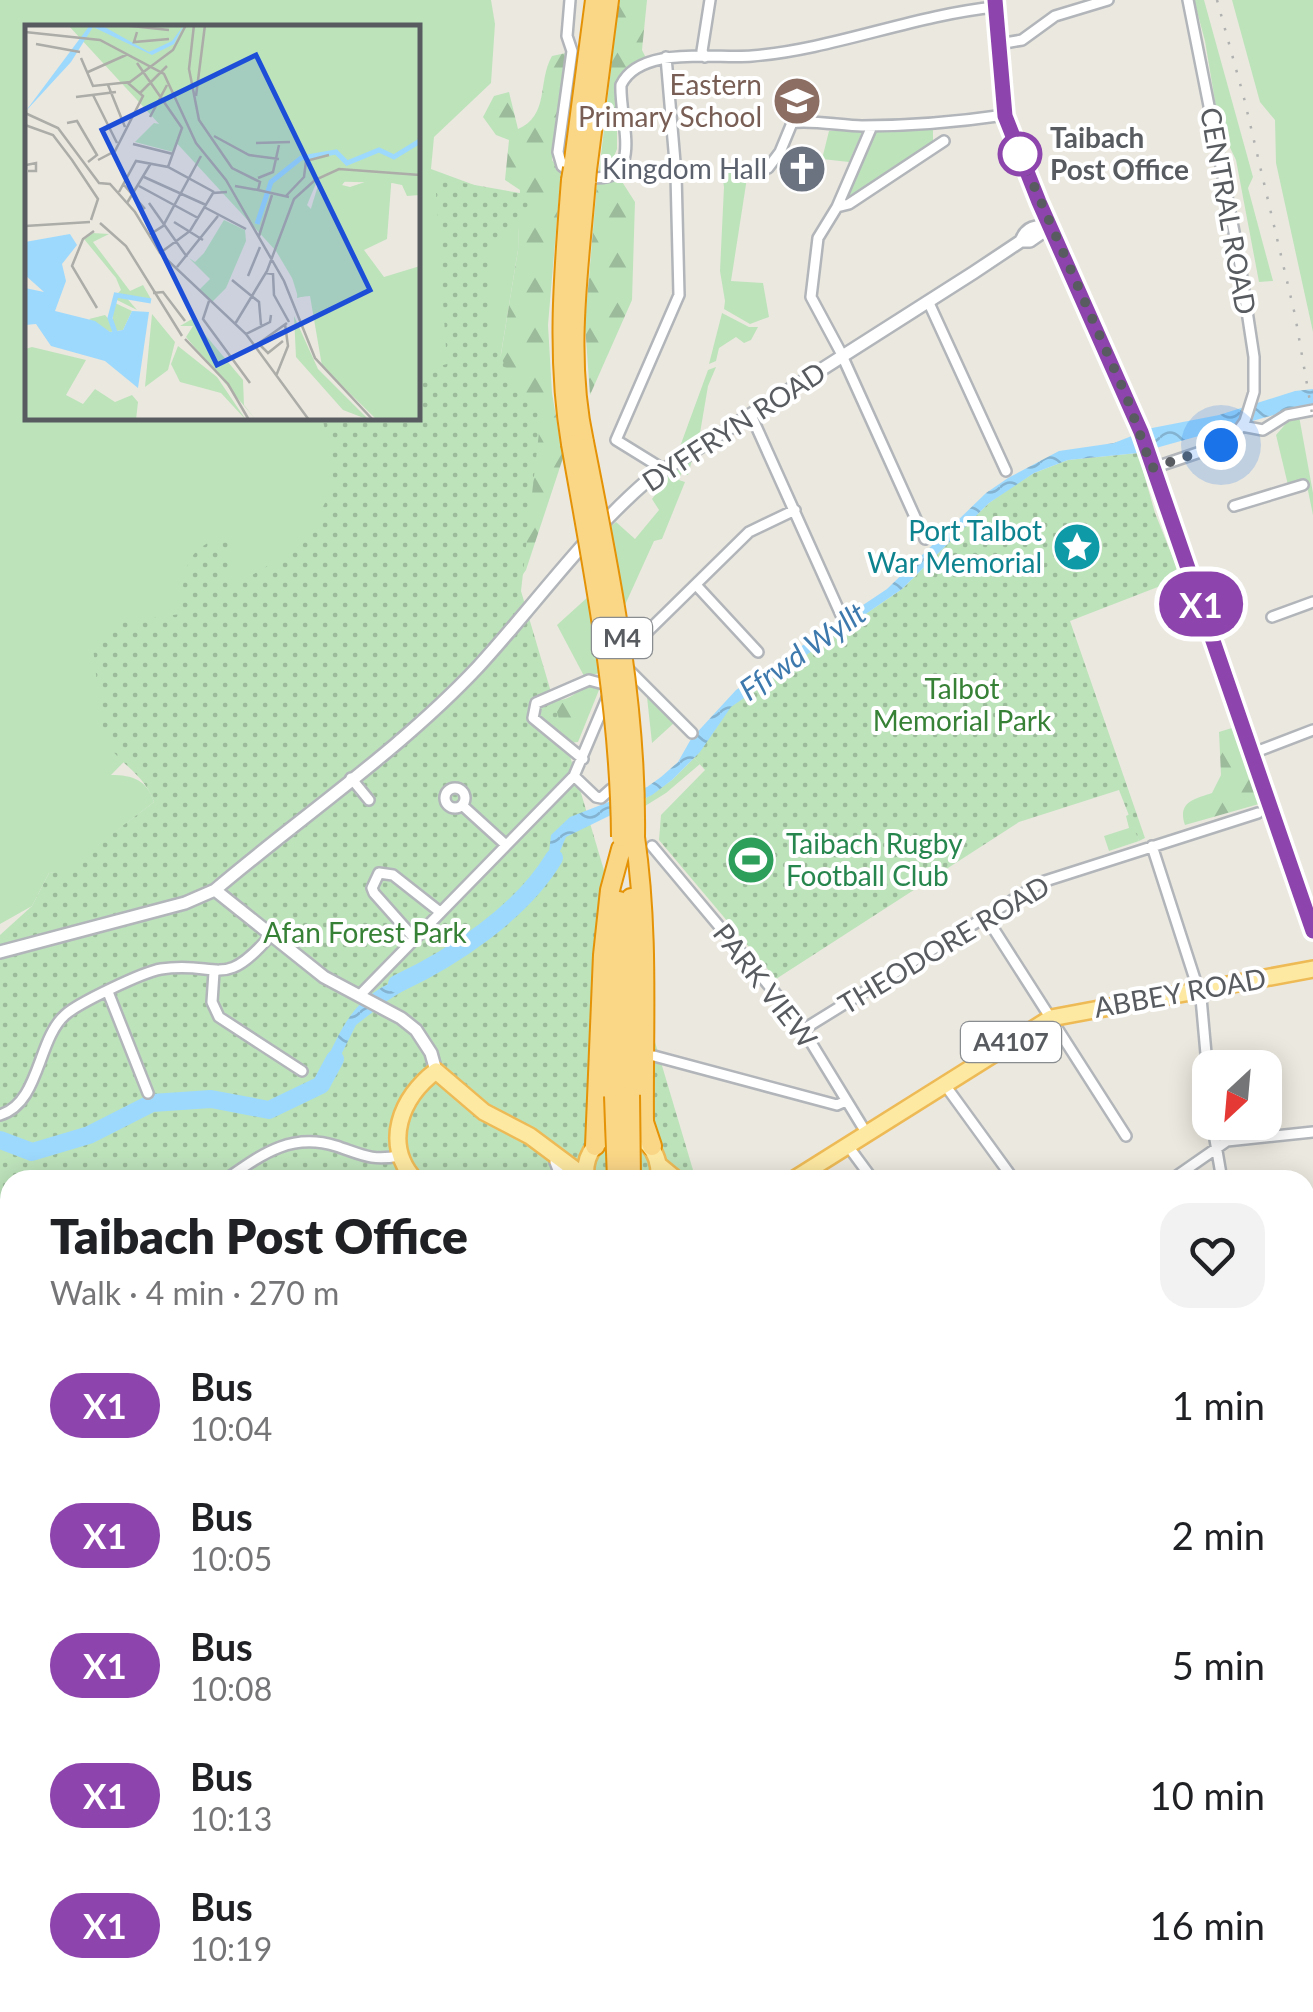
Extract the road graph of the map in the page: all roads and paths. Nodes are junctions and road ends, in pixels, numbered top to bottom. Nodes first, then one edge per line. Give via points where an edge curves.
1 (570, 0) edge
2 (595, 0) edge
3 (608, 0) edge
4 (710, 0) edge
5 (948, 0) edge
6 (1108, 0) edge
7 (1188, 0) edge
8 (995, 3) edge
9 (951, 12) junction
10 (998, 44) junction
11 (666, 56) junction
12 (704, 58) junction
13 (1005, 116) junction
14 (872, 126) junction
15 (944, 141) dead end
16 (768, 168) dead end
17 (579, 175) junction
18 (837, 207) junction
19 (1050, 227) junction
20 (928, 300) junction
21 (842, 357) junction
22 (1313, 410) edge
23 (751, 415) junction
24 (1244, 424) junction
25 (1152, 468) junction
26 (664, 469) junction
27 (1006, 471) dead end
28 (1302, 485) dead end
29 (1234, 506) dead end
30 (795, 510) junction
31 (924, 539) dead end
32 (696, 585) junction
33 (1313, 602) edge
34 (842, 615) dead end
35 (1272, 617) dead end
36 (758, 652) dead end
37 (621, 663) junction
38 (612, 681) junction
39 (1313, 731) edge
40 (692, 733) dead end
41 (1253, 753) junction
42 (583, 759) junction
43 (574, 776) junction
44 (351, 778) junction
45 (611, 789) dead end
46 (370, 800) dead end
47 (462, 805) dead end
48 (1258, 813) dead end
49 (625, 841) junction
50 (506, 845) junction
51 (652, 846) dead end
52 (1152, 846) junction
53 (215, 890) junction
54 (440, 912) junction
55 (986, 917) junction
56 (1313, 931) edge
57 (270, 936) junction
58 (414, 938) junction
59 (0, 952) edge
60 (1313, 969) edge
61 (214, 972) junction
62 (1199, 990) junction
63 (108, 992) junction
64 (362, 998) junction
65 (1050, 1018) junction
66 (804, 1029) junction
67 (1205, 1050) edge
68 (654, 1056) dead end
69 (436, 1070) junction
70 (302, 1071) dead end
71 (158, 1078) dead end
72 (945, 1085) junction
73 (622, 1096) junction
74 (846, 1101) junction
75 (0, 1115) edge
76 (1313, 1132) edge
77 (867, 1134) junction
78 (1126, 1136) dead end
79 (1215, 1140) edge
80 (652, 1146) junction
81 (848, 1146) junction
82 (1216, 1147) junction
83 (592, 1150) junction
84 (399, 1156) junction
85 (560, 1156) junction
86 (239, 1170) edge
87 (408, 1170) edge
88 (558, 1170) edge
89 (576, 1170) edge
90 (587, 1170) edge
91 (618, 1170) edge
92 (630, 1170) edge
93 (659, 1170) edge
94 (810, 1170) edge
95 (866, 1170) edge
96 (1007, 1170) edge
97 (1184, 1170) edge
98 (1220, 1170) edge

1 - 11 street via 572,51 558,152 573,175 620,172 624,78
2 - 17 highway, M4
3 - 17 highway, M4
4 - 12 street
5 - 9 street
6 - 10 street via 1050,18 1022,40
7 - 24 street, CENTRAL ROAD via 1250,330 1255,372
8 - 9 street
8 - 10 main road
9 - 12 street via 776,53
10 - 13 main road
11 - 12 street
11 - 26 street via 680,295 616,440
13 - 14 street
13 - 19 main road
14 - 16 street via 792,122
14 - 18 street
15 - 18 street
17 - 49 highway, M4, bridge via 561,324 564,391 578,443 614,696
18 - 21 street via 816,246 812,303
19 - 20 street, DYFFRYN ROAD
19 - 25 main road
20 - 21 street, DYFFRYN ROAD
20 - 27 street
21 - 23 street, DYFFRYN ROAD
21 - 31 street
22 - 24 street via 1287,415 1263,430
23 - 26 street, DYFFRYN ROAD
23 - 30 street
24 - 25 street via 1221,445
25 - 41 main road
26 - 44 street, DYFFRYN ROAD via 616,509 476,668
28 - 29 street
30 - 32 street via 748,532
30 - 34 street
32 - 36 street
32 - 37 street
33 - 35 street
37 - 38 street
37 - 40 street
38 - 42 street
38 - 42 street via 589,680 536,703 533,718
39 - 41 street
41 - 56 main road
42 - 43 street
43 - 45 street via 596,797
43 - 50 street
44 - 46 street
44 - 53 street, DYFFRYN ROAD
47 - 50 street
48 - 52 street, THEODORE ROAD
49 - 73 highway, M4
49 - 80 highway via 642,885 644,1122
49 - 83 highway via 610,890 603,955
50 - 54 street
51 - 66 street, PARK VIEW
52 - 55 street, THEODORE ROAD via 1042,882
52 - 62 street
53 - 57 street
53 - 59 street, DYFFRYN ROAD
54 - 58 street
54 - 58 street via 393,875 379,873 374,893
55 - 65 street
55 - 66 street, THEODORE ROAD
57 - 61 street via 242,964
57 - 64 street
58 - 64 street
60 - 62 main road, ABBEY ROAD / A4107
61 - 63 street via 158,969
61 - 70 street via 212,1002 219,1017 266,1055
62 - 65 main road, ABBEY ROAD / A4107
62 - 67 street
63 - 71 street via 146,1087
63 - 75 street via 60,1019 21,1101
64 - 69 street via 416,1030
65 - 72 main road, ABBEY ROAD / A4107
65 - 78 street
66 - 74 street, PARK VIEW
68 - 74 street
69 - 84 main road via 414,1092 398,1125
69 - 85 main road via 484,1112
72 - 77 main road, ABBEY ROAD / A4107
72 - 96 street
73 - 91 highway, M4, bridge
73 - 92 highway, M4, bridge
74 - 77 street, PARK VIEW
76 - 82 street
77 - 81 main road, ABBEY ROAD / A4107
79 - 82 street
80 - 83 main road via 624,1133
80 - 93 main road
81 - 94 main road, ABBEY ROAD / A4107
81 - 95 street
82 - 97 street
82 - 98 street
83 - 85 main road
83 - 90 main road
84 - 86 street via 373,1160 332,1145 293,1144 270,1148
84 - 87 main road
85 - 88 street
85 - 89 main road

